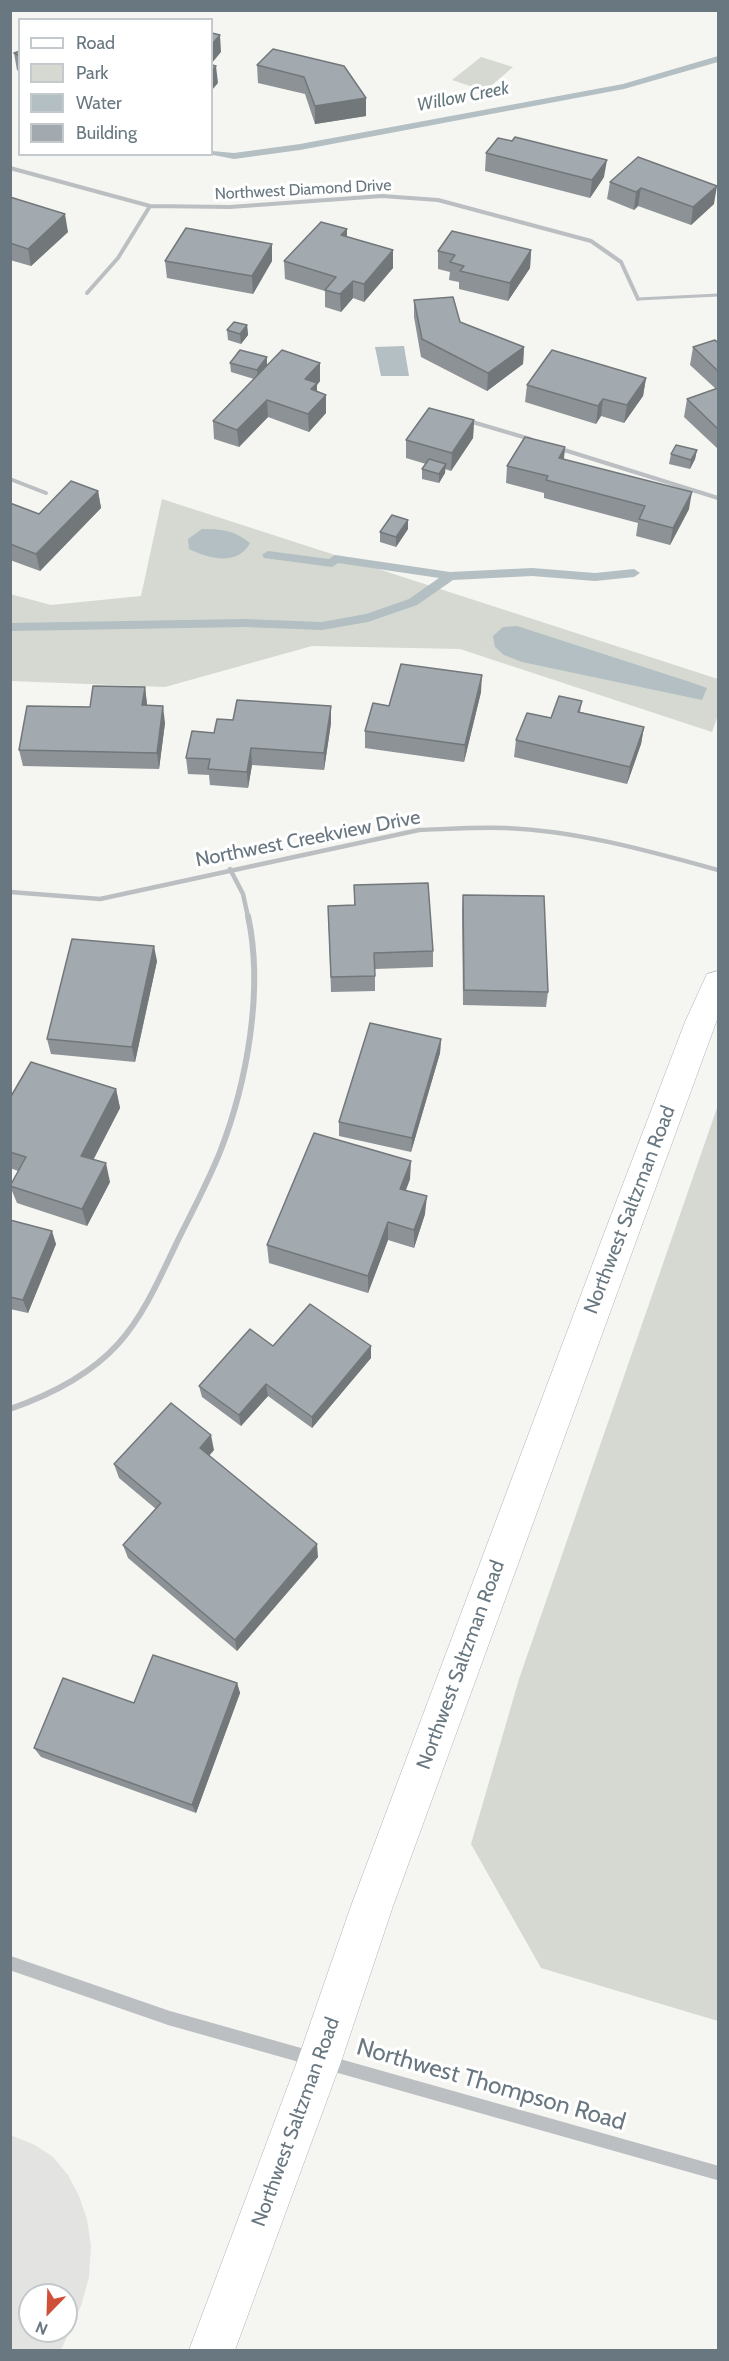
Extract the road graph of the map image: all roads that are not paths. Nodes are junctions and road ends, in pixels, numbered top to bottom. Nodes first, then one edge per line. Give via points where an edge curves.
1 (10, 168) edge
2 (150, 206) junction
3 (87, 293) dead end
4 (718, 295) edge
5 (638, 298) joint
6 (468, 421) edge
7 (534, 440) edge
8 (556, 447) edge
9 (10, 479) edge
10 (46, 493) dead end
11 (718, 498) edge
12 (230, 869) junction
13 (718, 870) edge
14 (10, 892) edge
15 (718, 983) edge
16 (10, 1409) edge
17 (10, 1964) edge
18 (320, 2059) junction
19 (718, 2173) edge
20 (212, 2350) edge

1 - 2 street, Northwest Diamond Drive
2 - 3 street via 118,258
2 - 5 street, Northwest Diamond Drive via 230,207 382,196 438,200 591,241 621,262
4 - 5 lane
6 - 7 lane
8 - 11 lane
9 - 10 lane
12 - 13 street, Northwest Creekview Drive via 419,830 508,828 578,838
12 - 14 street, Northwest Creekview Drive via 100,899
12 - 16 street via 243,898 253,953 252,1009 238,1098 220,1151 144,1311 117,1345 82,1376 43,1398
15 - 18 main road, Northwest Saltzman Road via 372,1906
17 - 18 street, Northwest Thompson Road via 169,2018
18 - 19 street, Northwest Thompson Road
18 - 20 main road, Northwest Saltzman Road

